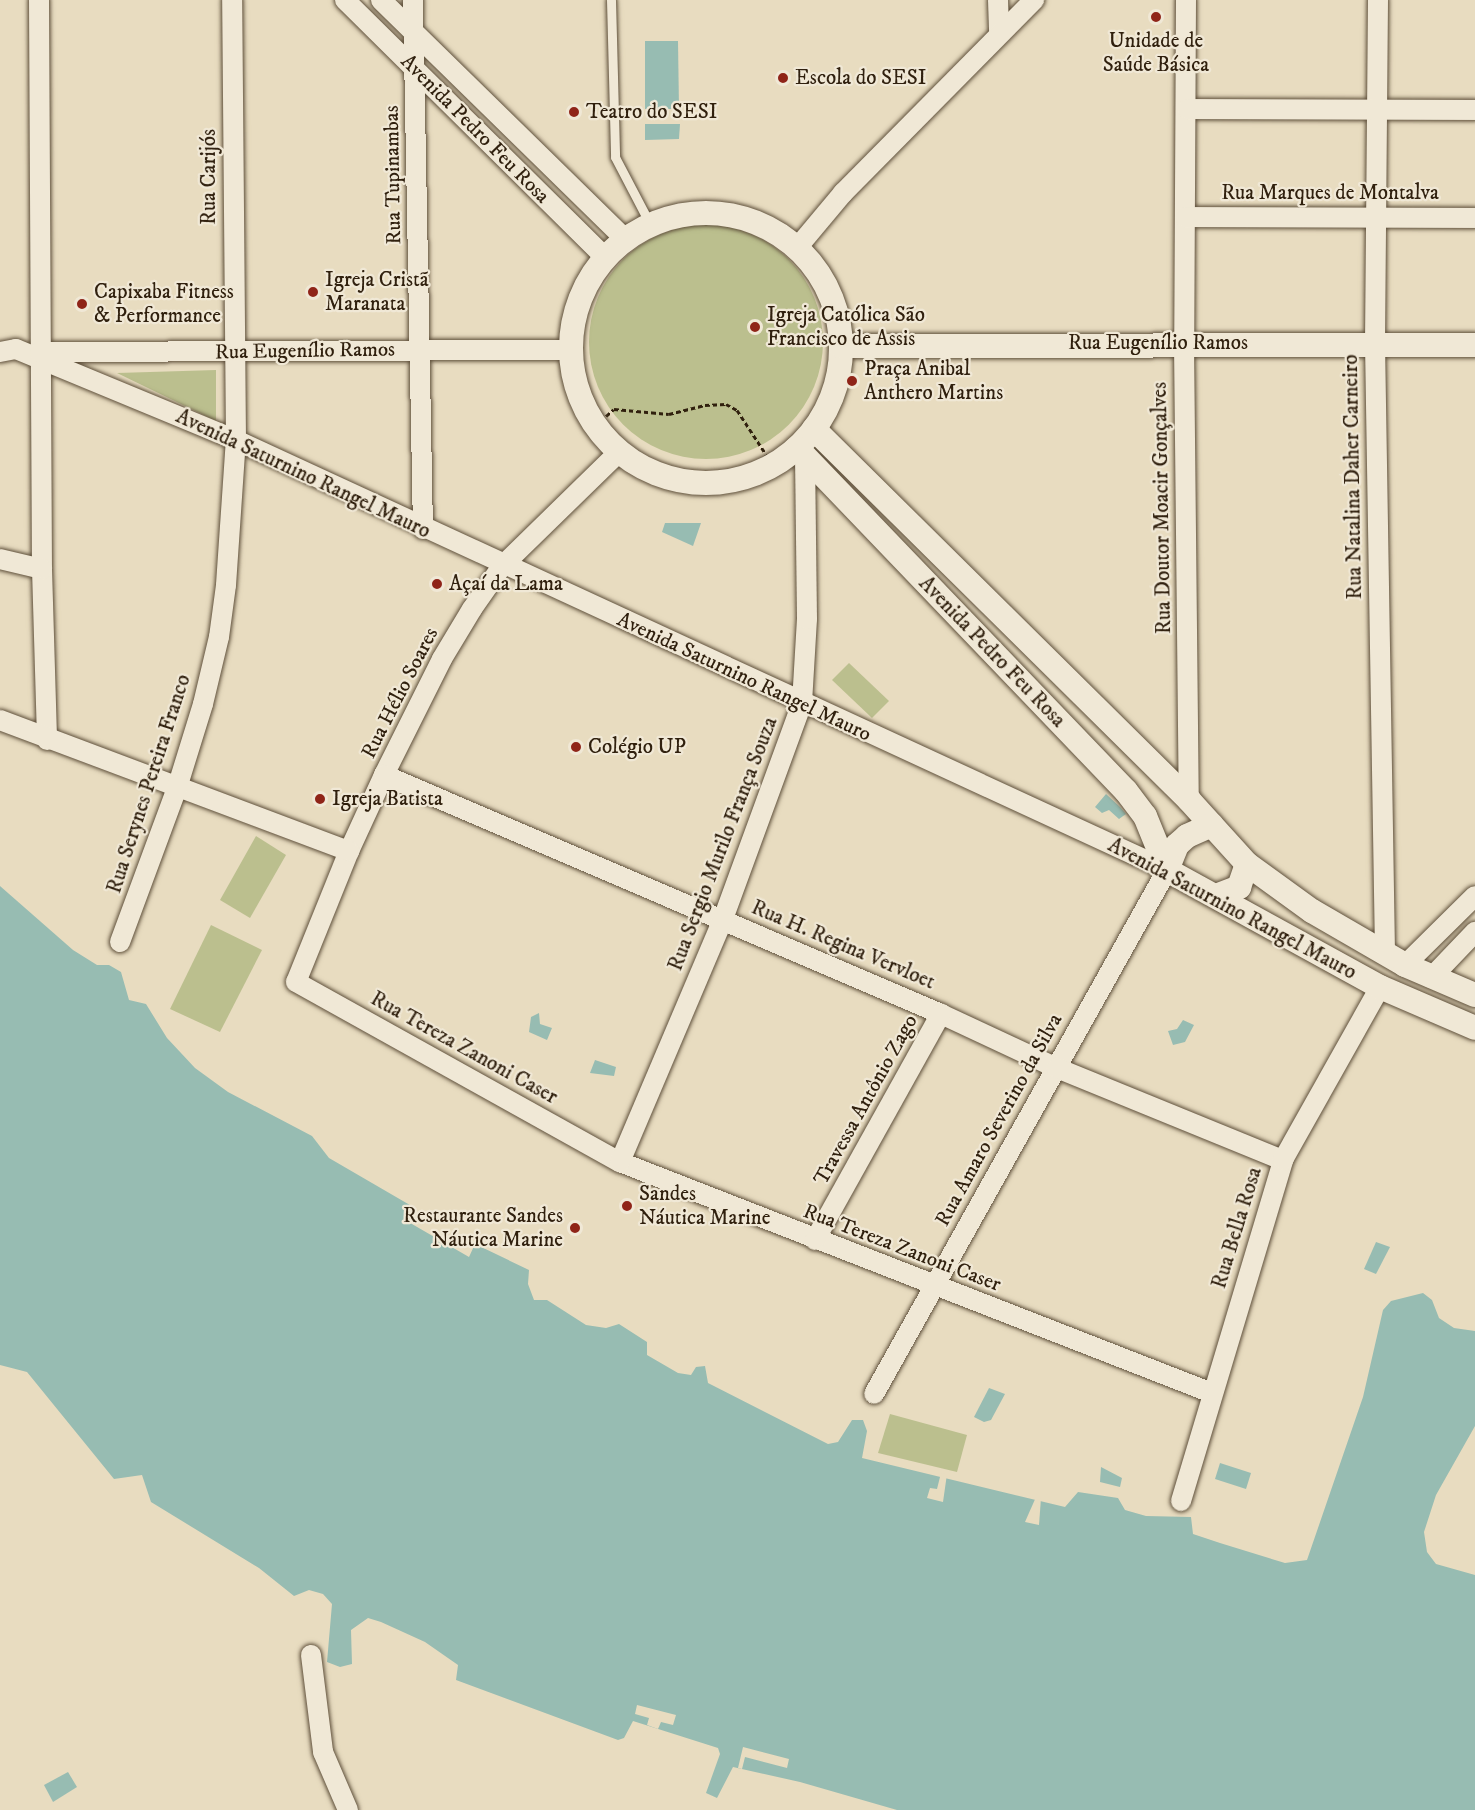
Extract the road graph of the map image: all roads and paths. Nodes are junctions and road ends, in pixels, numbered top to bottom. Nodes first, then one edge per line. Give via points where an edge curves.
1 (39, 0) edge
2 (232, 0) edge
3 (345, 0) edge
4 (381, 0) edge
5 (413, 0) edge
6 (611, 0) edge
7 (998, 0) edge
8 (1034, 0) edge
9 (1186, 0) edge
10 (1378, 0) edge
11 (413, 30) junction
12 (999, 33) junction
13 (415, 70) junction
14 (1378, 107) junction
15 (1188, 109) junction
16 (1475, 110) edge
17 (1185, 217) junction
18 (1375, 217) junction
19 (1475, 218) edge
20 (651, 226) junction
21 (626, 240) junction
22 (797, 248) junction
23 (606, 258) junction
24 (1184, 343) junction
25 (1375, 343) junction
26 (1475, 345) edge
27 (841, 346) junction
28 (421, 349) junction
29 (571, 350) junction
30 (2, 351) edge
31 (234, 353) junction
32 (40, 355) junction
33 (595, 426) junction
34 (814, 429) junction
35 (236, 440) junction
36 (619, 452) junction
37 (801, 453) junction
38 (773, 465) junction
39 (423, 529) junction
40 (0, 559) edge
41 (502, 566) junction
42 (42, 569) junction
43 (802, 703) junction
44 (0, 720) edge
45 (47, 740) junction
46 (384, 776) junction
47 (177, 788) junction
48 (1189, 800) junction
49 (1212, 825) junction
50 (349, 851) junction
51 (1247, 864) junction
52 (1167, 870) junction
53 (1216, 896) junction
54 (1475, 896) edge
55 (723, 919) junction
56 (1475, 932) edge
57 (120, 942) dead end
58 (1395, 958) junction
59 (1431, 978) junction
60 (296, 982) joint
61 (1380, 987) junction
62 (1475, 996) edge
63 (941, 1014) junction
64 (1475, 1028) edge
65 (1057, 1068) junction
66 (1283, 1160) junction
67 (620, 1162) junction
68 (815, 1240) junction
69 (934, 1287) junction
70 (1212, 1393) junction
71 (874, 1394) dead end
72 (1181, 1501) dead end
73 (311, 1655) dead end
74 (348, 1810) edge

1 - 32 street
2 - 31 street, Rua Carijós
3 - 13 street, Avenida Pedro Feu Rosa
4 - 11 street, Avenida Pedro Feu Rosa
5 - 11 street, Rua Tupinambas
6 - 20 lane via 615,157
7 - 12 street
8 - 12 street
9 - 15 street, Rua Doutor Moacir Gonçalves
10 - 14 street, Rua Natalina Daher Carneiro
11 - 13 street, Rua Tupinambas
11 - 21 street, Avenida Pedro Feu Rosa
12 - 22 street via 843,193
13 - 23 street, Avenida Pedro Feu Rosa
13 - 28 street, Rua Tupinambas
14 - 15 street
14 - 16 street
14 - 18 street, Rua Natalina Daher Carneiro
15 - 17 street, Rua Doutor Moacir Gonçalves
17 - 18 street, Rua Marques de Montalva
17 - 24 street, Rua Doutor Moacir Gonçalves
18 - 19 street, Rua Marques de Montalva
18 - 25 street, Rua Natalina Daher Carneiro
20 - 21 street
20 - 22 street via 694,214 731,216 766,228
21 - 23 street
22 - 27 street via 829,292
23 - 29 street via 580,301
24 - 25 street, Rua Eugenílio Ramos
24 - 27 street, Rua Eugenílio Ramos
24 - 48 street, Rua Doutor Moacir Gonçalves
25 - 26 street, Rua Eugenílio Ramos
25 - 58 street, Rua Natalina Daher Carneiro
27 - 34 street via 835,391
28 - 29 street, Rua Eugenílio Ramos
28 - 31 street, Rua Eugenílio Ramos
28 - 39 street, Rua Tupinambas
29 - 33 street via 577,390
30 - 32 street, Avenida Saturnino Rangel Mauro via 16,349
31 - 32 street, Rua Eugenílio Ramos
31 - 35 street, Rua Serynes Pereira Franco
32 - 35 street, Avenida Saturnino Rangel Mauro
32 - 42 street
33 - 36 street
33 - 38 path via 614,409 669,414 726,404 737,410
34 - 37 street
34 - 48 street, Avenida Pedro Feu Rosa
35 - 39 street, Avenida Saturnino Rangel Mauro
35 - 47 street, Rua Serynes Pereira Franco via 219,637
36 - 38 street via 654,473 694,483 735,480
36 - 41 street, Rua Hélio Soares
37 - 38 street
37 - 43 street, Rua Sergio Murilo França Souza via 807,620
37 - 52 street, Avenida Pedro Feu Rosa via 1126,791 1145,816
39 - 41 street, Avenida Saturnino Rangel Mauro
40 - 42 street
41 - 43 street, Avenida Saturnino Rangel Mauro
41 - 46 street, Rua Hélio Soares via 442,659
42 - 45 street
43 - 52 street, Avenida Saturnino Rangel Mauro
43 - 55 street, Rua Sergio Murilo França Souza
44 - 45 street
45 - 47 street
46 - 50 street, Rua Hélio Soares
46 - 55 street, Rua H. Regina Vervloet
47 - 50 street
47 - 57 street, Rua Serynes Pereira Franco
48 - 49 street, Avenida Pedro Feu Rosa
49 - 51 street, Avenida Saturnino Rangel Mauro
49 - 52 street via 1177,845
50 - 60 street, Rua Hélio Soares
51 - 53 street via 1239,888
51 - 58 street, Avenida Saturnino Rangel Mauro via 1312,910
52 - 53 street, Avenida Saturnino Rangel Mauro
52 - 65 street, Rua Amaro Severino da Silva
53 - 61 street, Avenida Saturnino Rangel Mauro
54 - 58 street
55 - 63 street, Rua H. Regina Vervloet
55 - 67 street, Rua Sergio Murilo França Souza
56 - 59 street
58 - 59 street, Avenida Saturnino Rangel Mauro
59 - 62 street, Avenida Saturnino Rangel Mauro
60 - 67 street, Rua Tereza Zanoni Caser
61 - 64 street, Avenida Saturnino Rangel Mauro
61 - 66 street, Rua Bella Rosa
63 - 65 street, Rua H. Regina Vervloet
63 - 68 street, Travessa Antônio Zago
65 - 66 street, Rua H. Regina Vervloet
65 - 69 street, Rua Amaro Severino da Silva
66 - 70 street, Rua Bella Rosa
67 - 68 street, Rua Tereza Zanoni Caser
68 - 69 street, Rua Tereza Zanoni Caser
69 - 70 street, Rua Tereza Zanoni Caser
69 - 71 street, Rua Amaro Severino da Silva
70 - 72 street, Rua Bella Rosa
73 - 74 street via 323,1752

